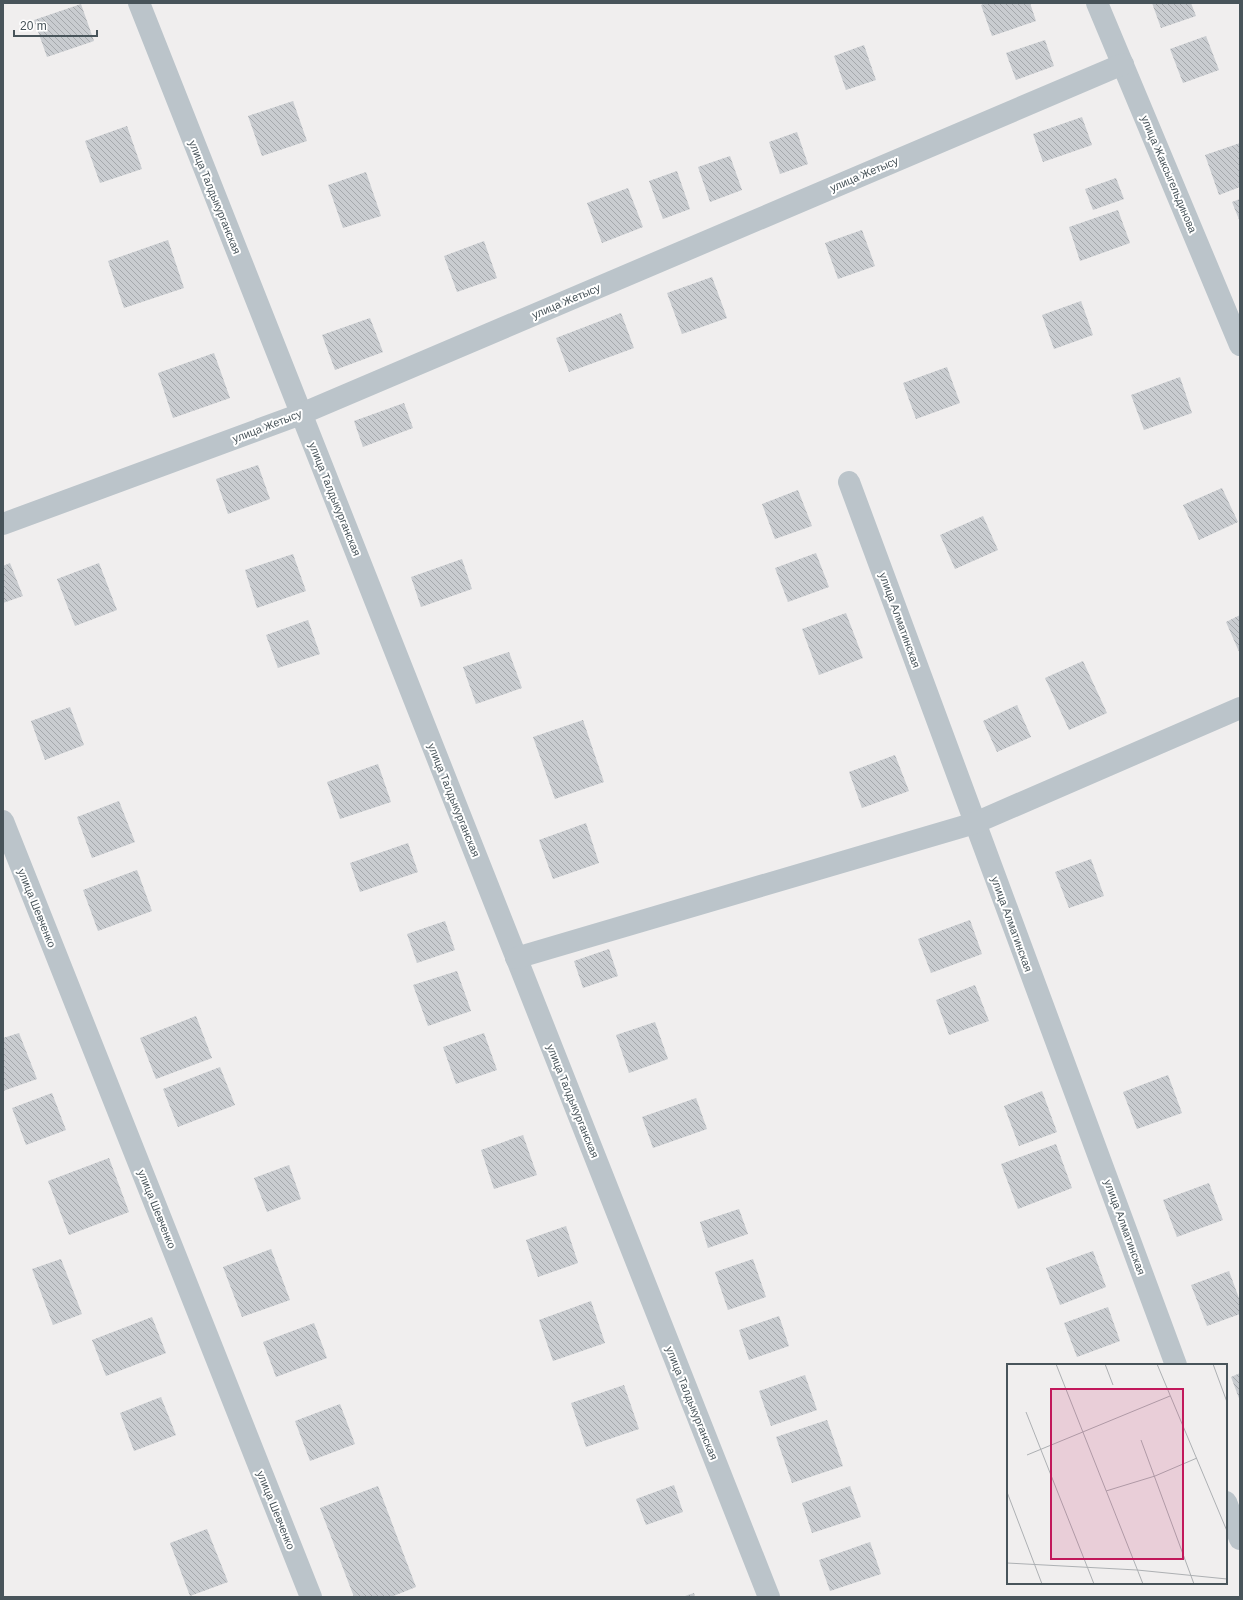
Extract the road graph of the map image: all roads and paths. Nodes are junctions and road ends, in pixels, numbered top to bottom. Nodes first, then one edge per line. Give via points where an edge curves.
1 (139, 3) edge
2 (1097, 3) edge
3 (1122, 64) junction
4 (1240, 345) edge
5 (301, 414) junction
6 (849, 482) dead end
7 (3, 524) edge
8 (1240, 708) edge
9 (3, 821) edge
10 (975, 823) junction
11 (516, 958) junction
12 (1176, 1364) edge
13 (1227, 1505) edge
14 (1240, 1539) edge
15 (311, 1597) edge
16 (769, 1597) edge

1 - 5 street, улица Талдыкурганская
2 - 3 street, улица Жаксыгельдинова
3 - 4 street, улица Жаксыгельдинова
3 - 5 street, улица Жетысу
5 - 7 street, улица Жетысу
5 - 11 street, улица Талдыкурганская
6 - 10 street, улица Алматинская
8 - 10 street
9 - 15 street, улица Шевченко
10 - 11 street
10 - 12 street, улица Алматинская
11 - 16 street, улица Талдыкурганская
13 - 14 street

